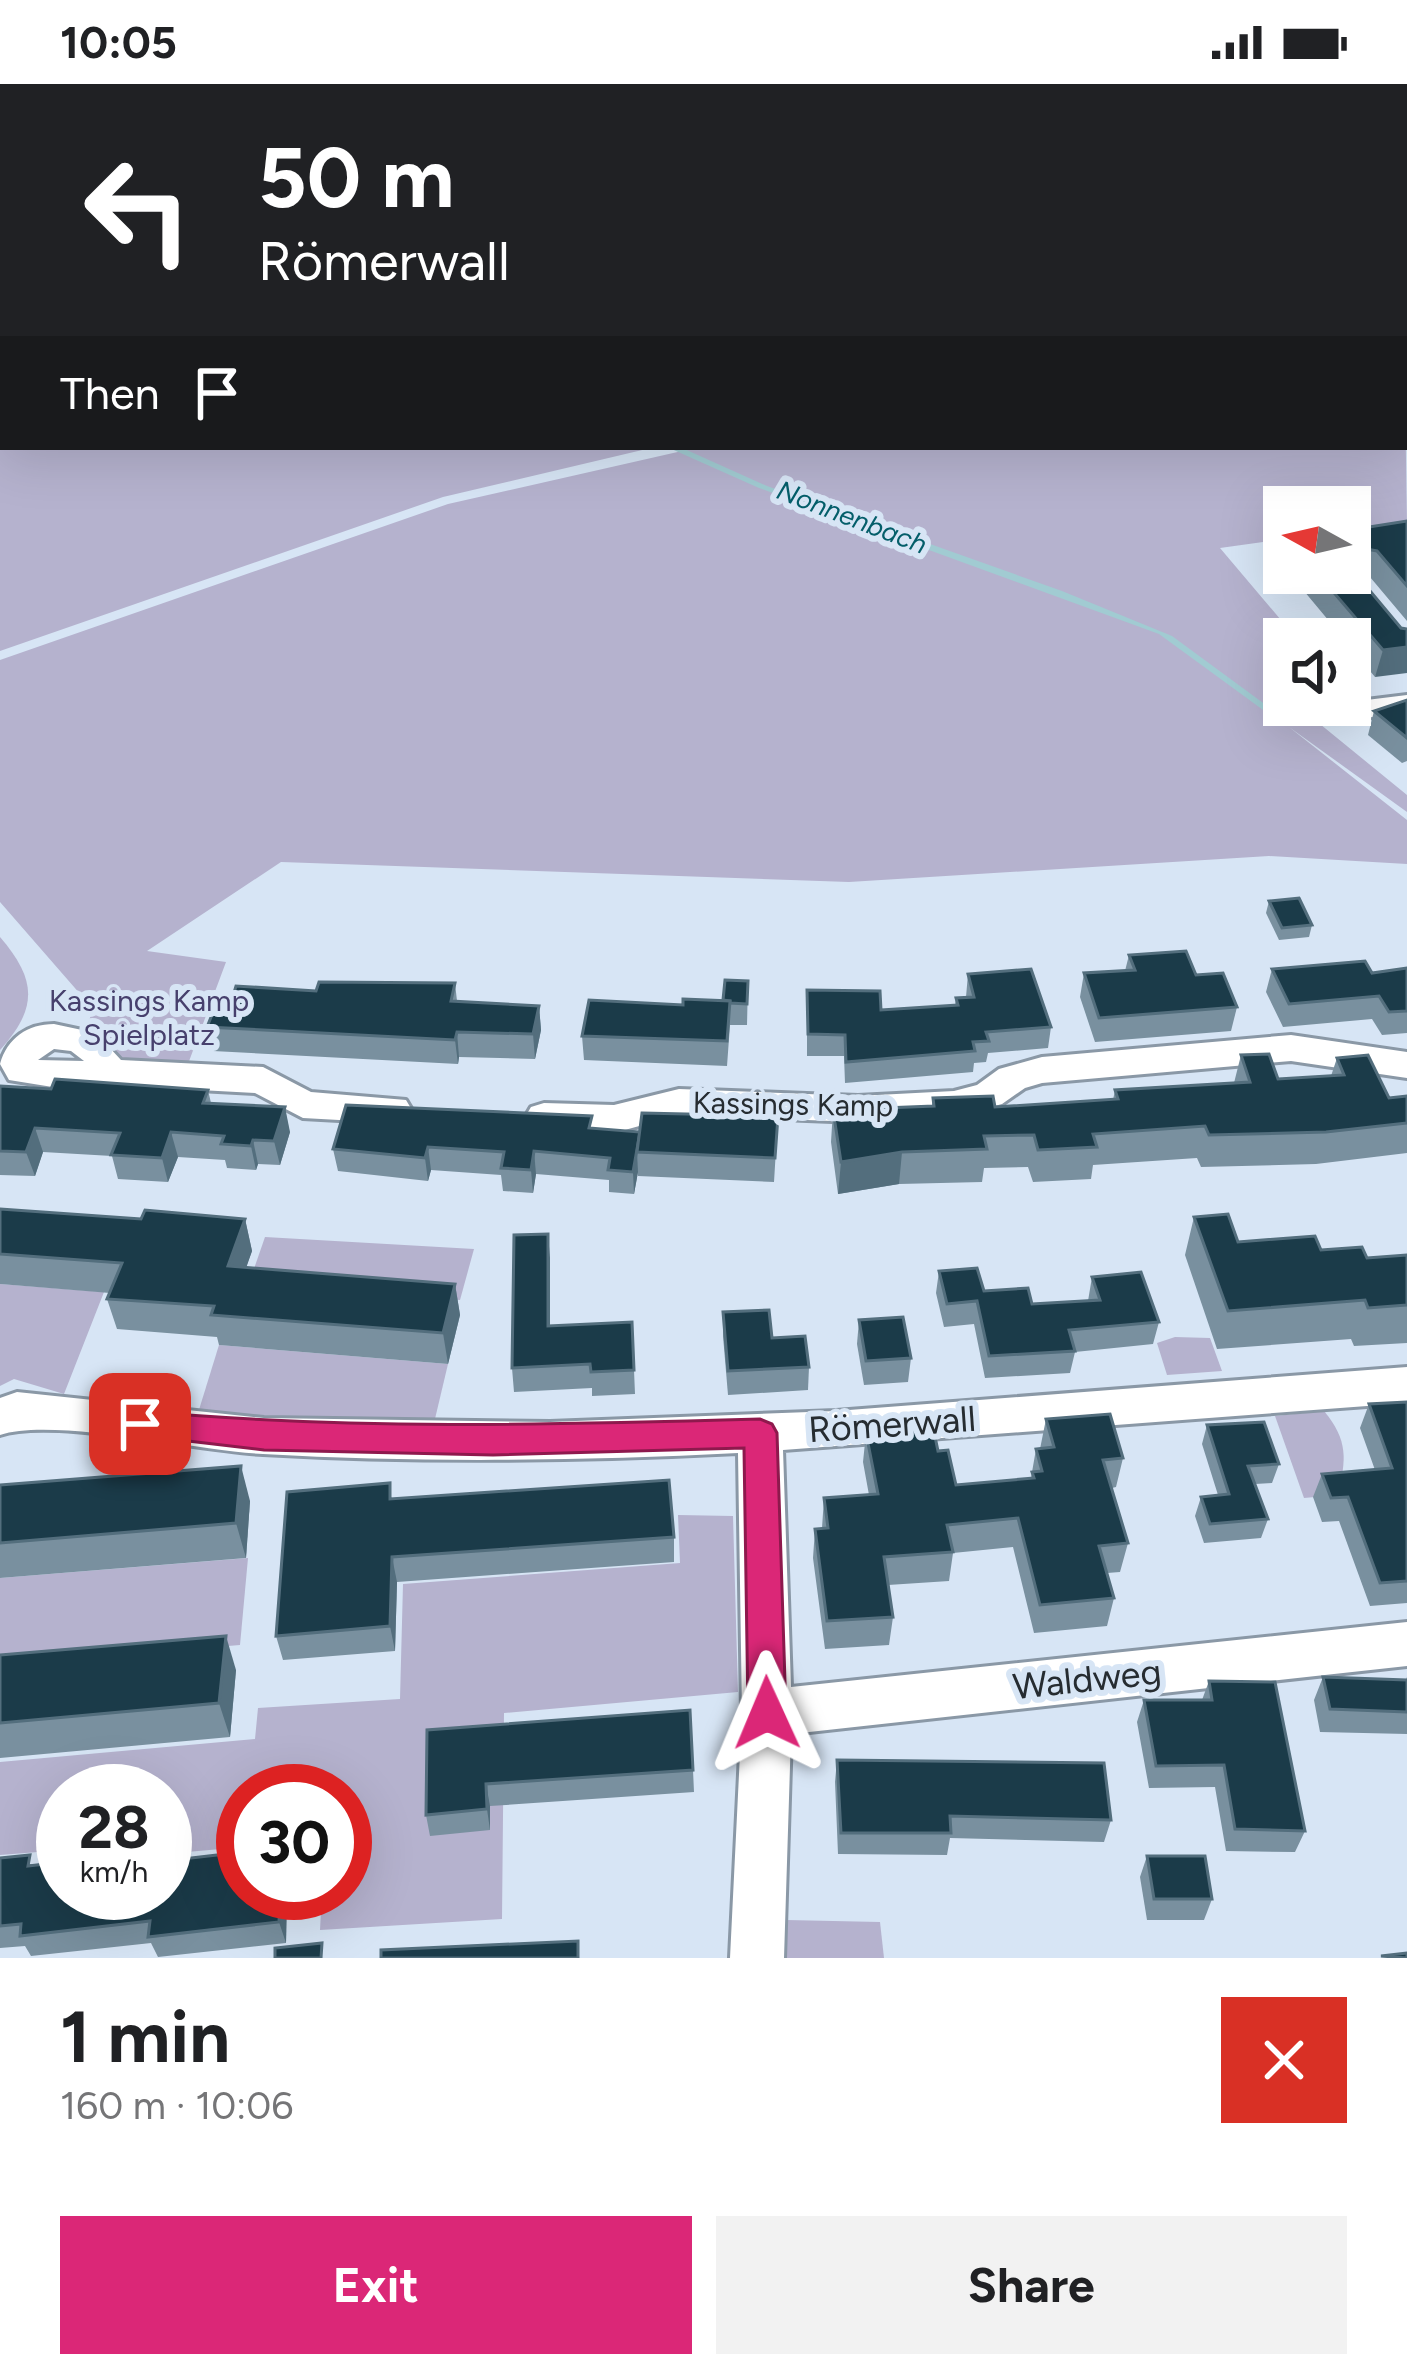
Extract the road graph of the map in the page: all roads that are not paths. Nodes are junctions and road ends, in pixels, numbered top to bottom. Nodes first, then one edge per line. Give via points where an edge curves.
1 (1407, 704) edge
2 (1371, 708) edge
3 (1407, 1065) edge
4 (107, 1072) dead end
5 (429, 1112) edge
6 (516, 1115) edge
7 (1407, 1385) edge
8 (8, 1413) edge
9 (760, 1433) junction
10 (1407, 1644) edge
11 (767, 1713) junction
12 (757, 1958) edge

1 - 2 street
3 - 6 street, Kassings Kamp via 1291,1048 1042,1070 954,1104 679,1102 614,1119
4 - 5 street via 263,1080 303,1105
7 - 9 street, Römerwall
8 - 9 street, Römerwall via 264,1436 493,1441
9 - 11 street
10 - 11 street, Waldweg
11 - 12 street

